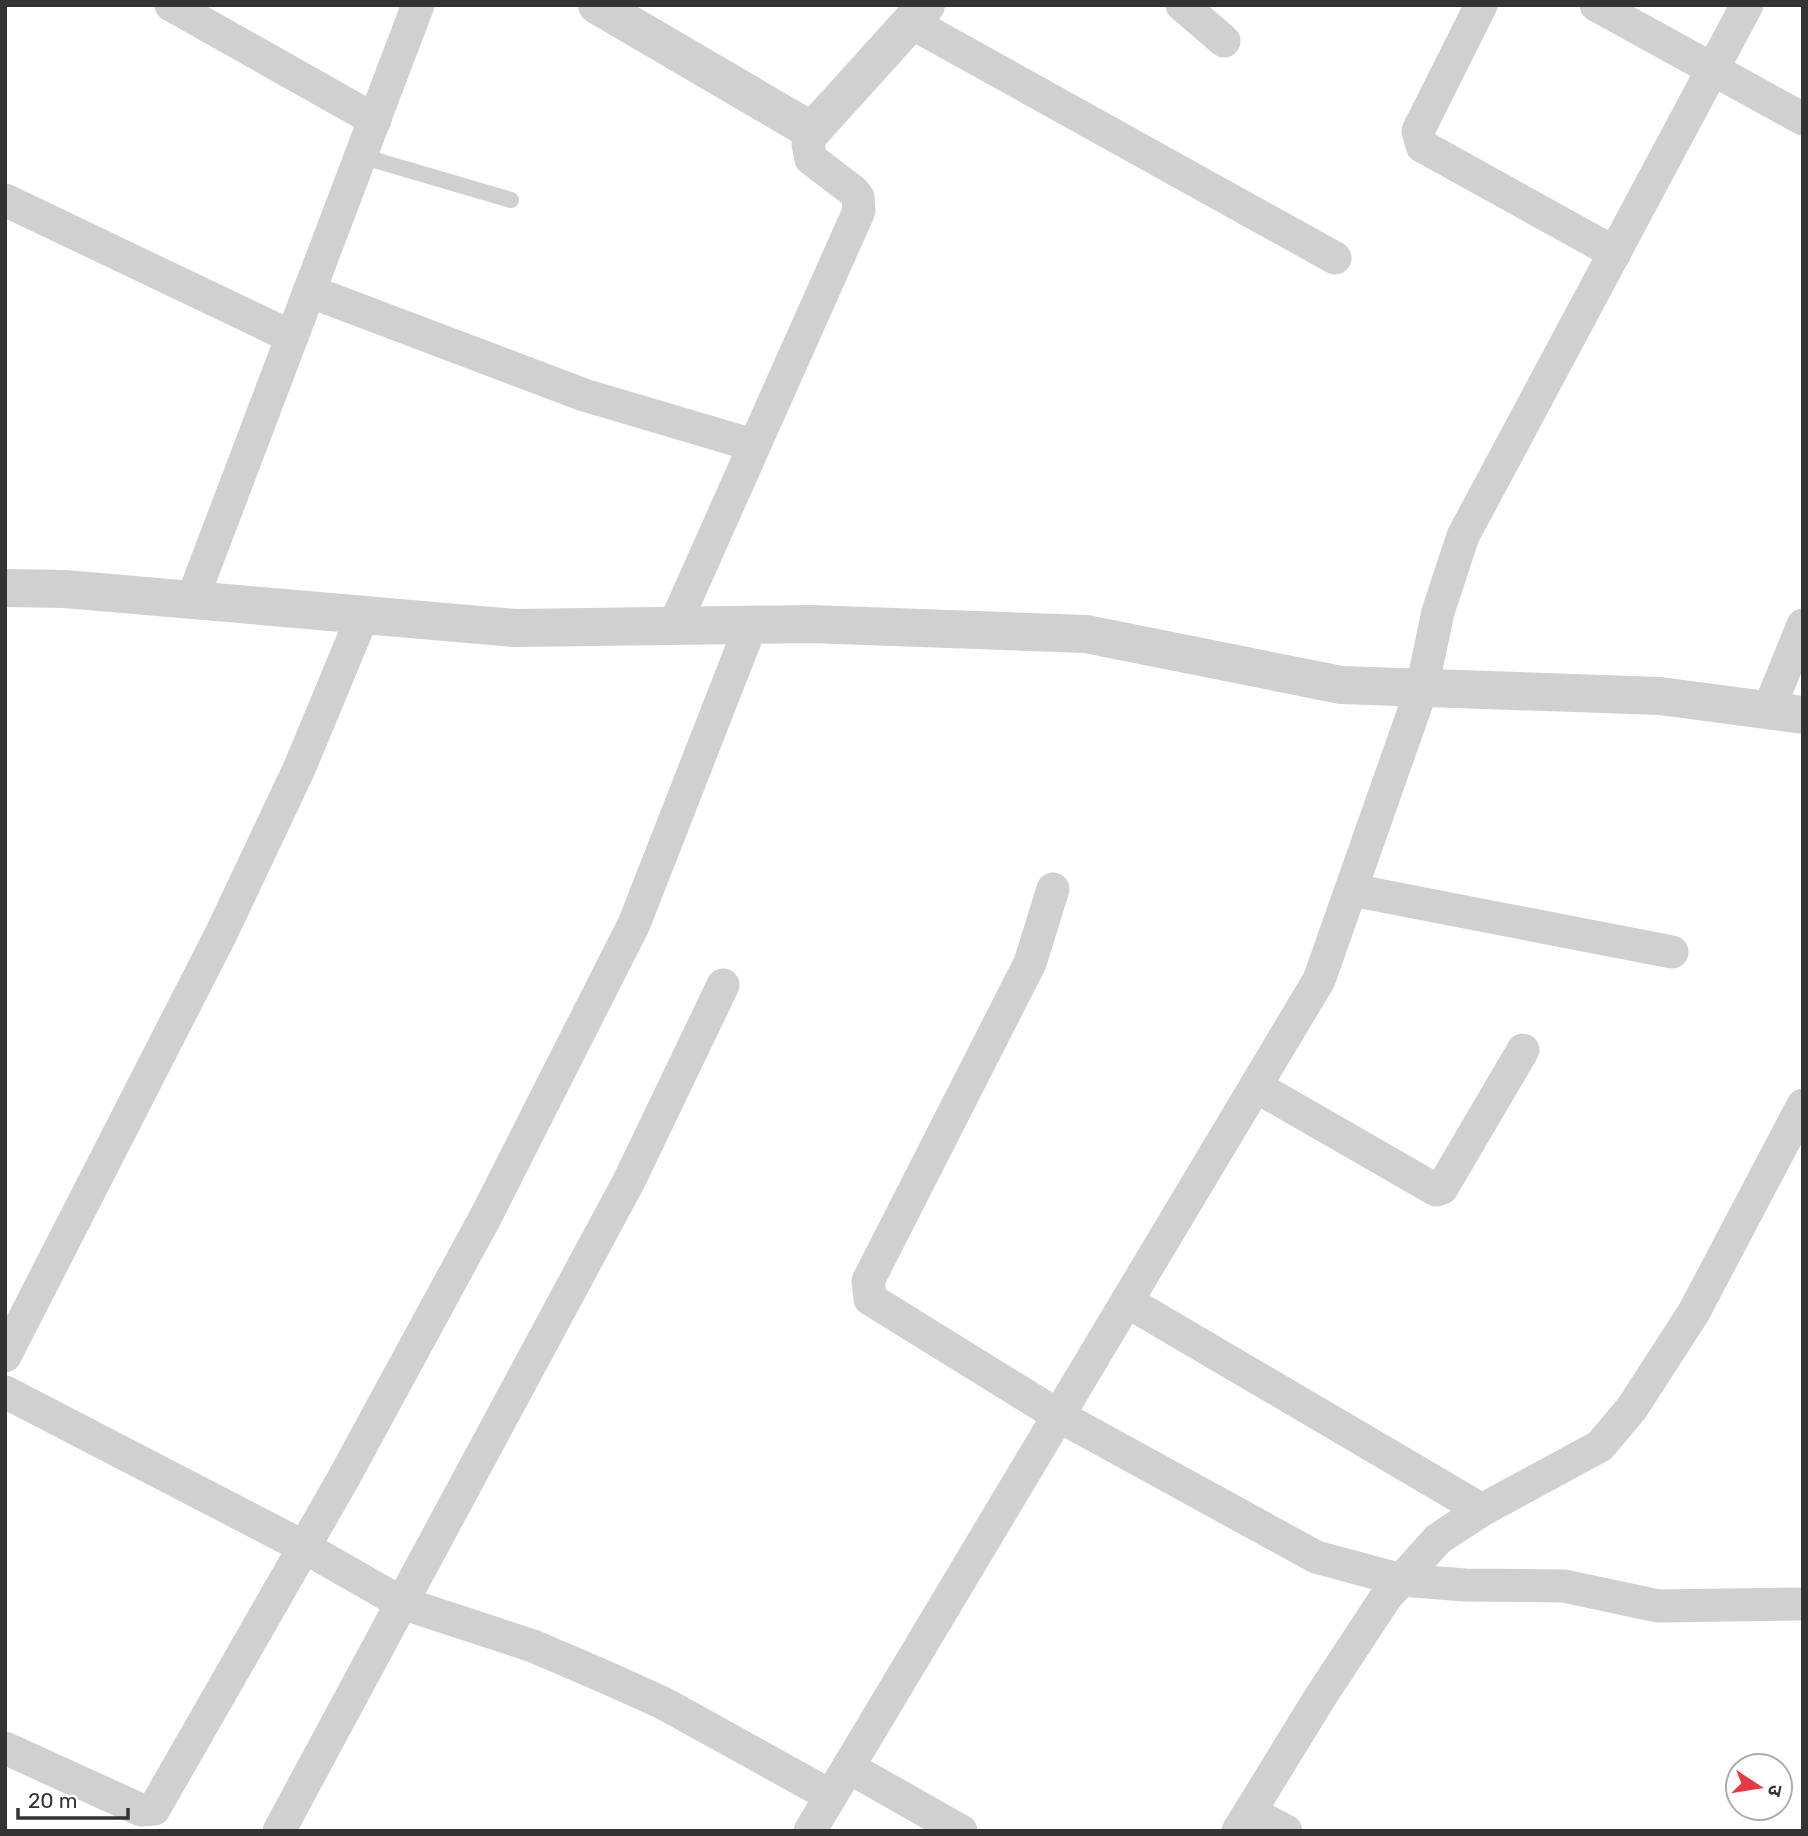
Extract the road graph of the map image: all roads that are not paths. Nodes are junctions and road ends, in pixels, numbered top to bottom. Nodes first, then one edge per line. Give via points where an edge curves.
1 (171, 5) edge
2 (418, 5) edge
3 (597, 5) edge
4 (1182, 5) edge
5 (1482, 5) edge
6 (1596, 5) edge
7 (1747, 5) edge
8 (918, 14) edge
9 (1224, 41) dead end
10 (1712, 72) junction
11 (1803, 119) edge
12 (375, 120) junction
13 (812, 131) junction
14 (361, 156) junction
15 (5, 200) edge
16 (511, 200) dead end
17 (1615, 253) junction
18 (1335, 258) dead end
19 (309, 291) junction
20 (292, 337) junction
21 (753, 445) junction
22 (5, 588) edge
23 (192, 600) junction
24 (363, 615) junction
25 (751, 625) junction
26 (1803, 625) edge
27 (674, 626) junction
28 (1422, 688) junction
29 (1785, 713) edge
30 (1053, 889) dead end
31 (1352, 890) junction
32 (1672, 952) dead end
33 (723, 985) dead end
34 (1523, 1050) dead end
35 (1257, 1087) junction
36 (1803, 1105) edge
37 (1128, 1302) junction
38 (5, 1356) edge
39 (5, 1392) edge
40 (1059, 1416) junction
41 (1482, 1510) junction
42 (303, 1548) junction
43 (1401, 1580) junction
44 (402, 1603) junction
45 (1803, 1604) edge
46 (5, 1748) edge
47 (848, 1767) junction
48 (831, 1796) junction
49 (1244, 1821) edge
50 (279, 1831) edge
51 (810, 1831) edge
52 (961, 1831) edge
53 (1286, 1831) edge

1 - 12 street
2 - 12 street
3 - 13 street
4 - 9 street
5 - 17 street via 1418,131 1418,140
6 - 10 street
7 - 10 street
8 - 13 street
8 - 18 street
10 - 11 street
10 - 17 street
12 - 14 street
13 - 21 street via 808,144 811,159 853,191 859,211
14 - 16 lane
14 - 19 street
15 - 20 street
17 - 28 street via 1463,536 1438,612
19 - 20 street
19 - 21 street via 584,395
20 - 23 street
21 - 27 street
22 - 23 street
23 - 24 street
24 - 27 street via 515,628
24 - 38 street via 299,769 221,934
25 - 27 street
25 - 28 street via 1086,634 1341,685
25 - 42 street via 634,923 486,1216
26 - 29 street
28 - 29 street via 1660,696
28 - 31 street
30 - 40 street via 1030,963 867,1289 880,1307
31 - 32 street
31 - 35 street via 1319,979
33 - 44 street via 629,1181
34 - 35 street via 1442,1188 1436,1190
35 - 37 street
36 - 41 street via 1694,1312 1632,1408 1600,1446
37 - 40 street
37 - 41 street
39 - 42 street
40 - 43 street via 1316,1557
40 - 47 street
41 - 43 street via 1438,1539
42 - 44 street
42 - 46 street via 154,1809 141,1810
43 - 45 street via 1465,1586 1564,1586 1658,1606
43 - 49 street via 1319,1699
44 - 48 street via 533,1646 603,1676 663,1703
44 - 50 street
47 - 48 street
47 - 52 street
48 - 51 street
49 - 53 street

